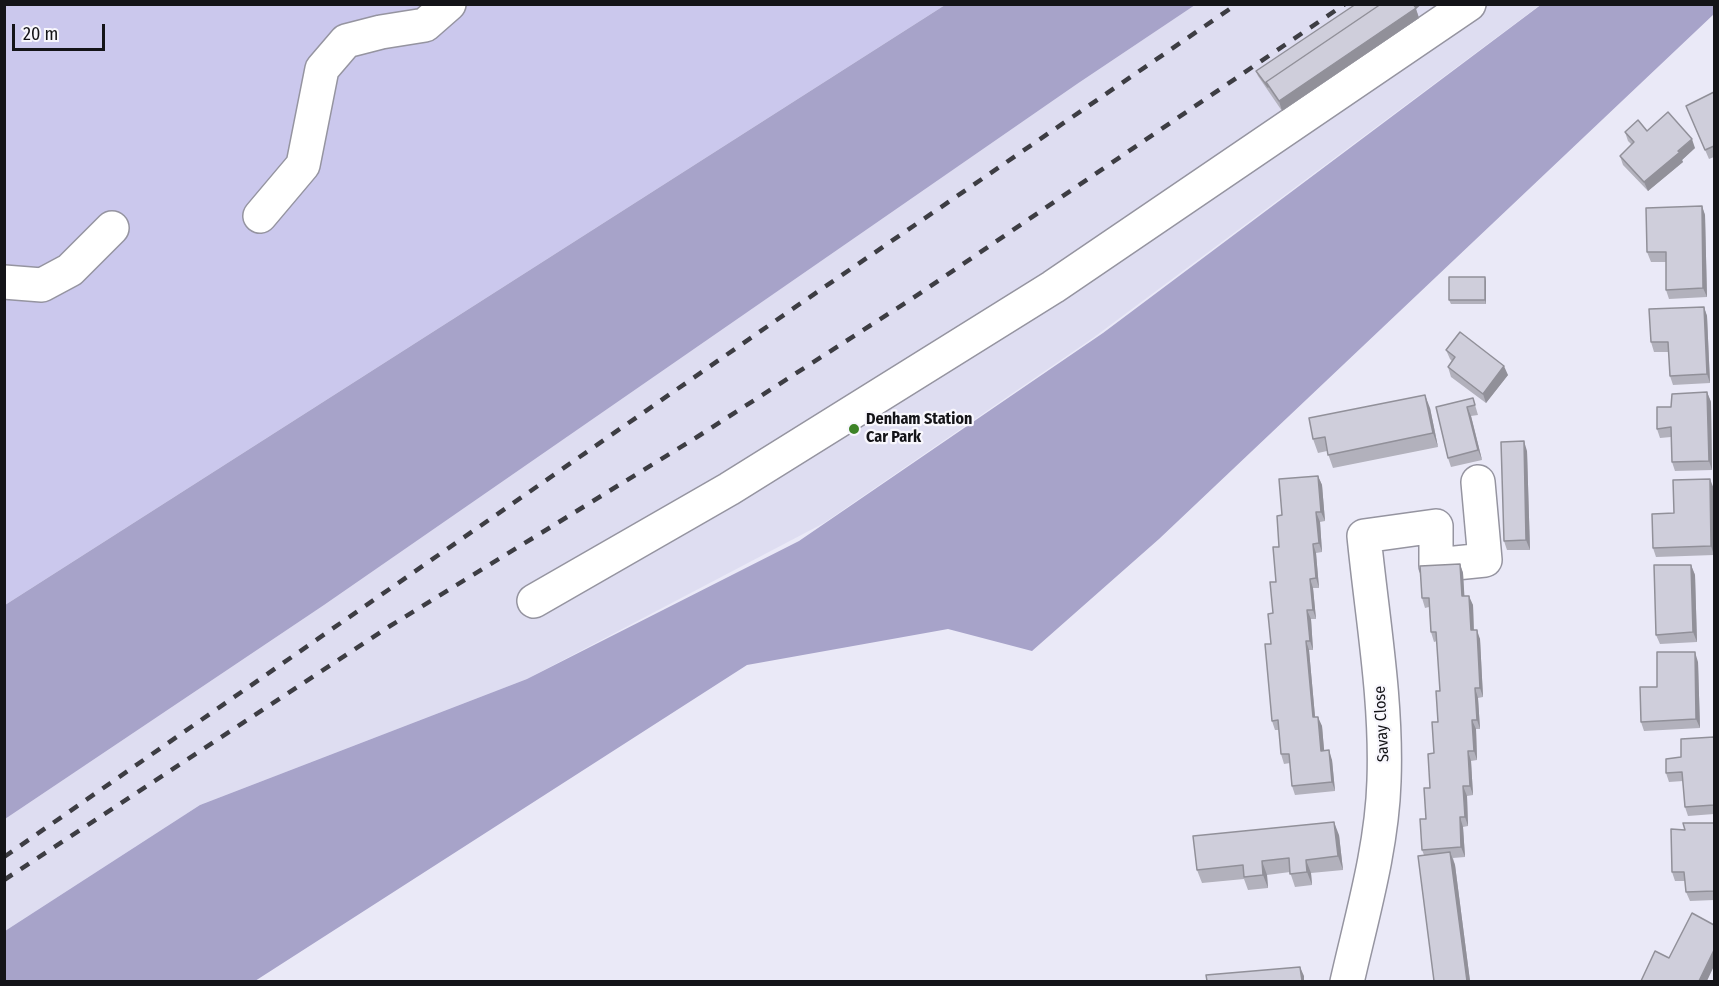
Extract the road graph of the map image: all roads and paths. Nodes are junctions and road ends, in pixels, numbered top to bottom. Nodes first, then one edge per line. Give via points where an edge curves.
1 (449, 4) edge
2 (1469, 4) edge
3 (260, 216) dead end
4 (112, 228) dead end
5 (4, 282) edge
6 (1478, 482) dead end
7 (534, 601) dead end
8 (1347, 981) edge

1 - 3 street via 425,25 346,41 322,69 303,165
2 - 7 street via 1053,287 729,489
4 - 5 street via 70,270 42,285
6 - 8 street, Savay Close via 1485,560 1436,565 1436,526 1364,536 1385,727 1384,783 1378,842

